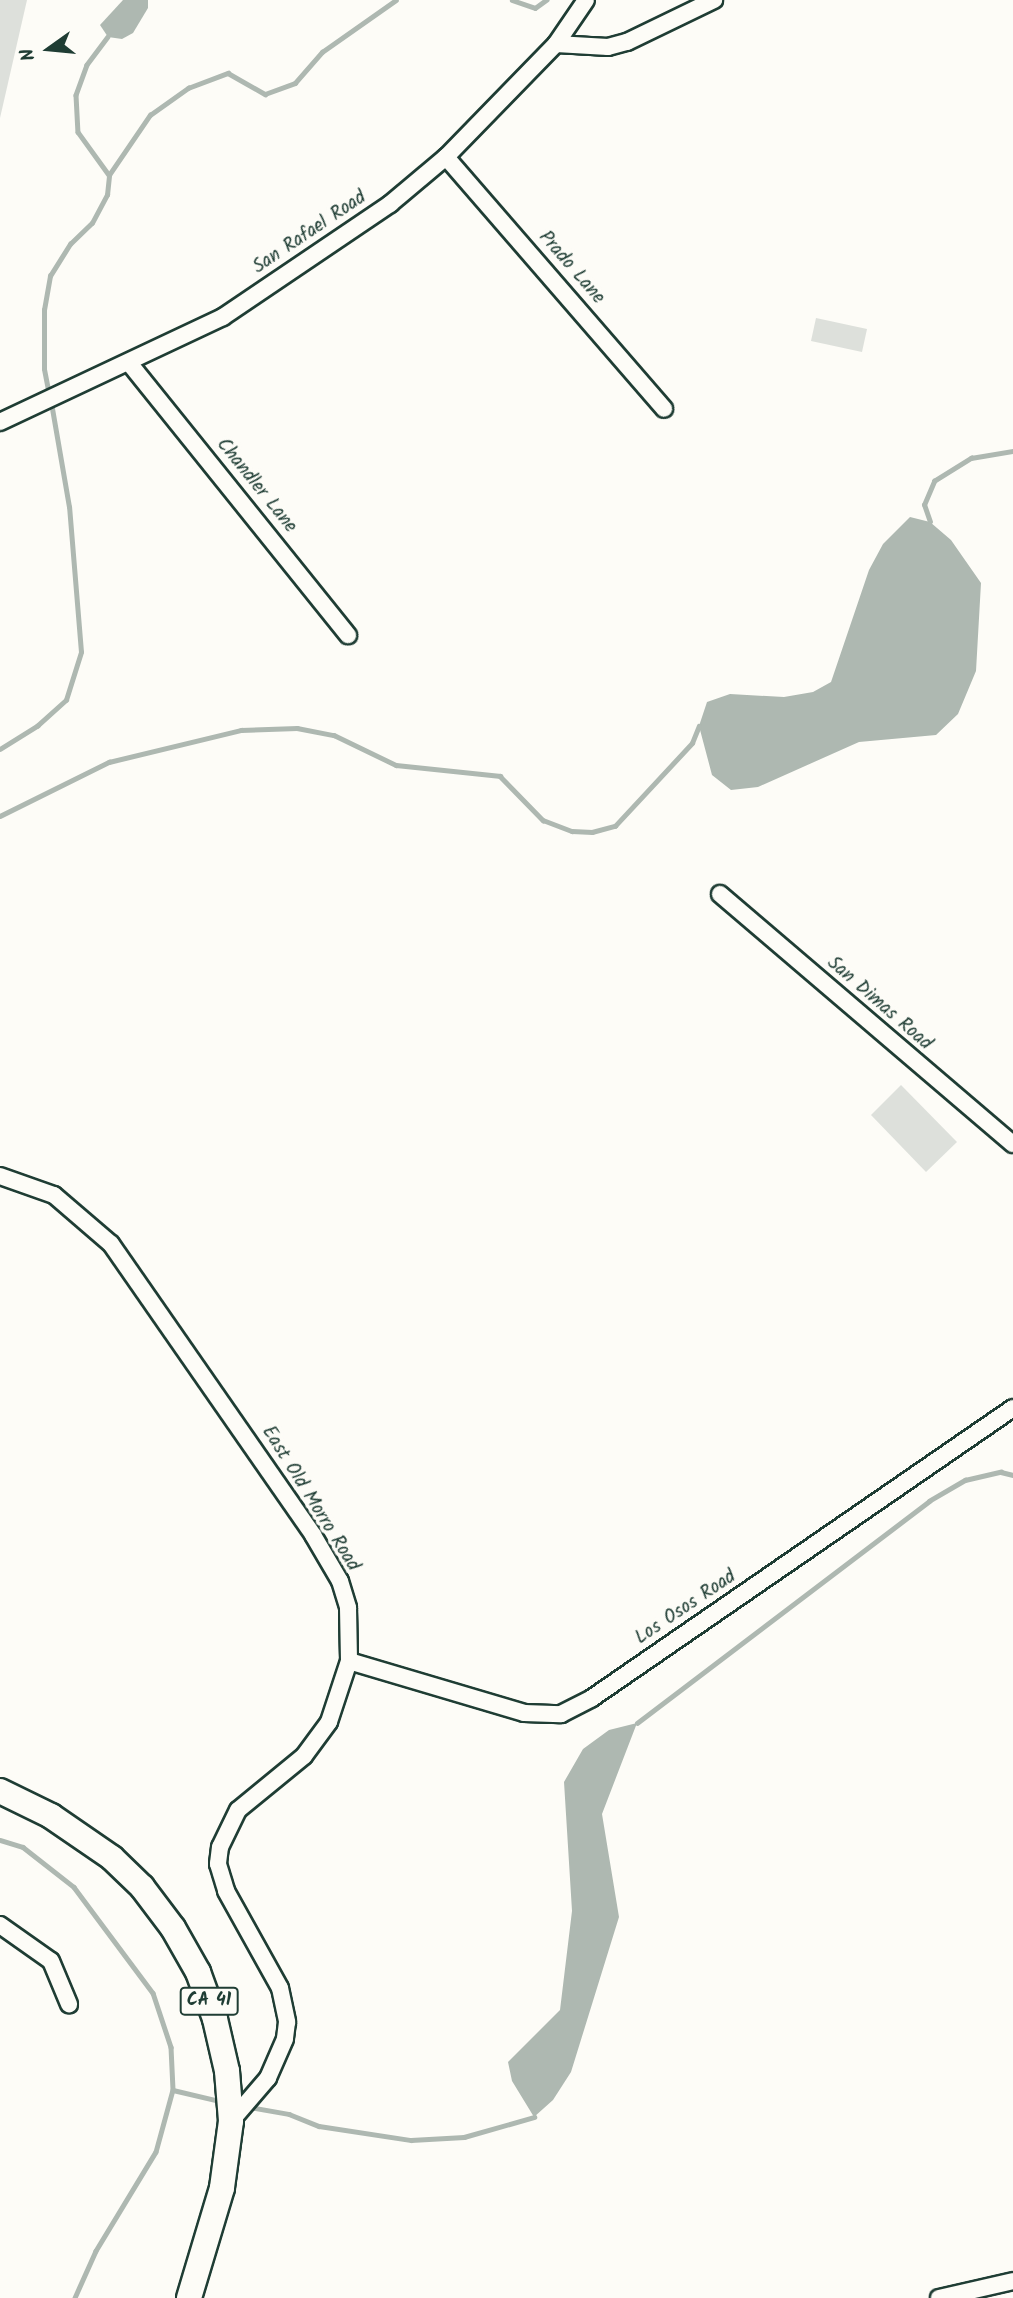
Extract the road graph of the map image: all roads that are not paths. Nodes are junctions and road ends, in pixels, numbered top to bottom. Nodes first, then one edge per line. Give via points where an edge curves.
1 (586, 0) edge
2 (714, 0) edge
3 (556, 44) junction
4 (446, 157) junction
5 (130, 363) junction
6 (664, 408) dead end
7 (0, 422) edge
8 (348, 635) dead end
9 (720, 894) dead end
10 (1013, 1144) edge
11 (0, 1176) edge
12 (1013, 1408) edge
13 (349, 1661) junction
14 (0, 1791) edge
15 (0, 1925) edge
16 (69, 2004) dead end
17 (231, 2121) junction
18 (1013, 2281) edge
19 (189, 2298) edge
20 (939, 2298) edge

1 - 3 street, San Rafael Road
2 - 3 street via 627,42 608,47
3 - 4 street, San Rafael Road
4 - 5 street, San Rafael Road via 390,204 223,317
4 - 6 street, Prado Lane
5 - 7 street, San Rafael Road
5 - 8 street, Chandler Lane
9 - 10 street, San Dimas Road
11 - 13 street, East Old Morro Road via 32,1184 76,1210 111,1244 151,1297 340,1581 351,1632
12 - 13 street, Los Osos Road via 592,1698 561,1714 524,1713
13 - 17 street, East Old Morro Road via 329,1723 318,1740 286,1773 238,1810 222,1840 220,1876 280,1988 287,2022 285,2039 268,2078
14 - 17 main road, CA 41 / CA 41 via 51,1816 112,1858 142,1887 173,1928 198,1972 215,2019 227,2071
15 - 16 street via 51,1961
17 - 19 main road, CA 41 / CA 41 via 222,2188
18 - 20 street

